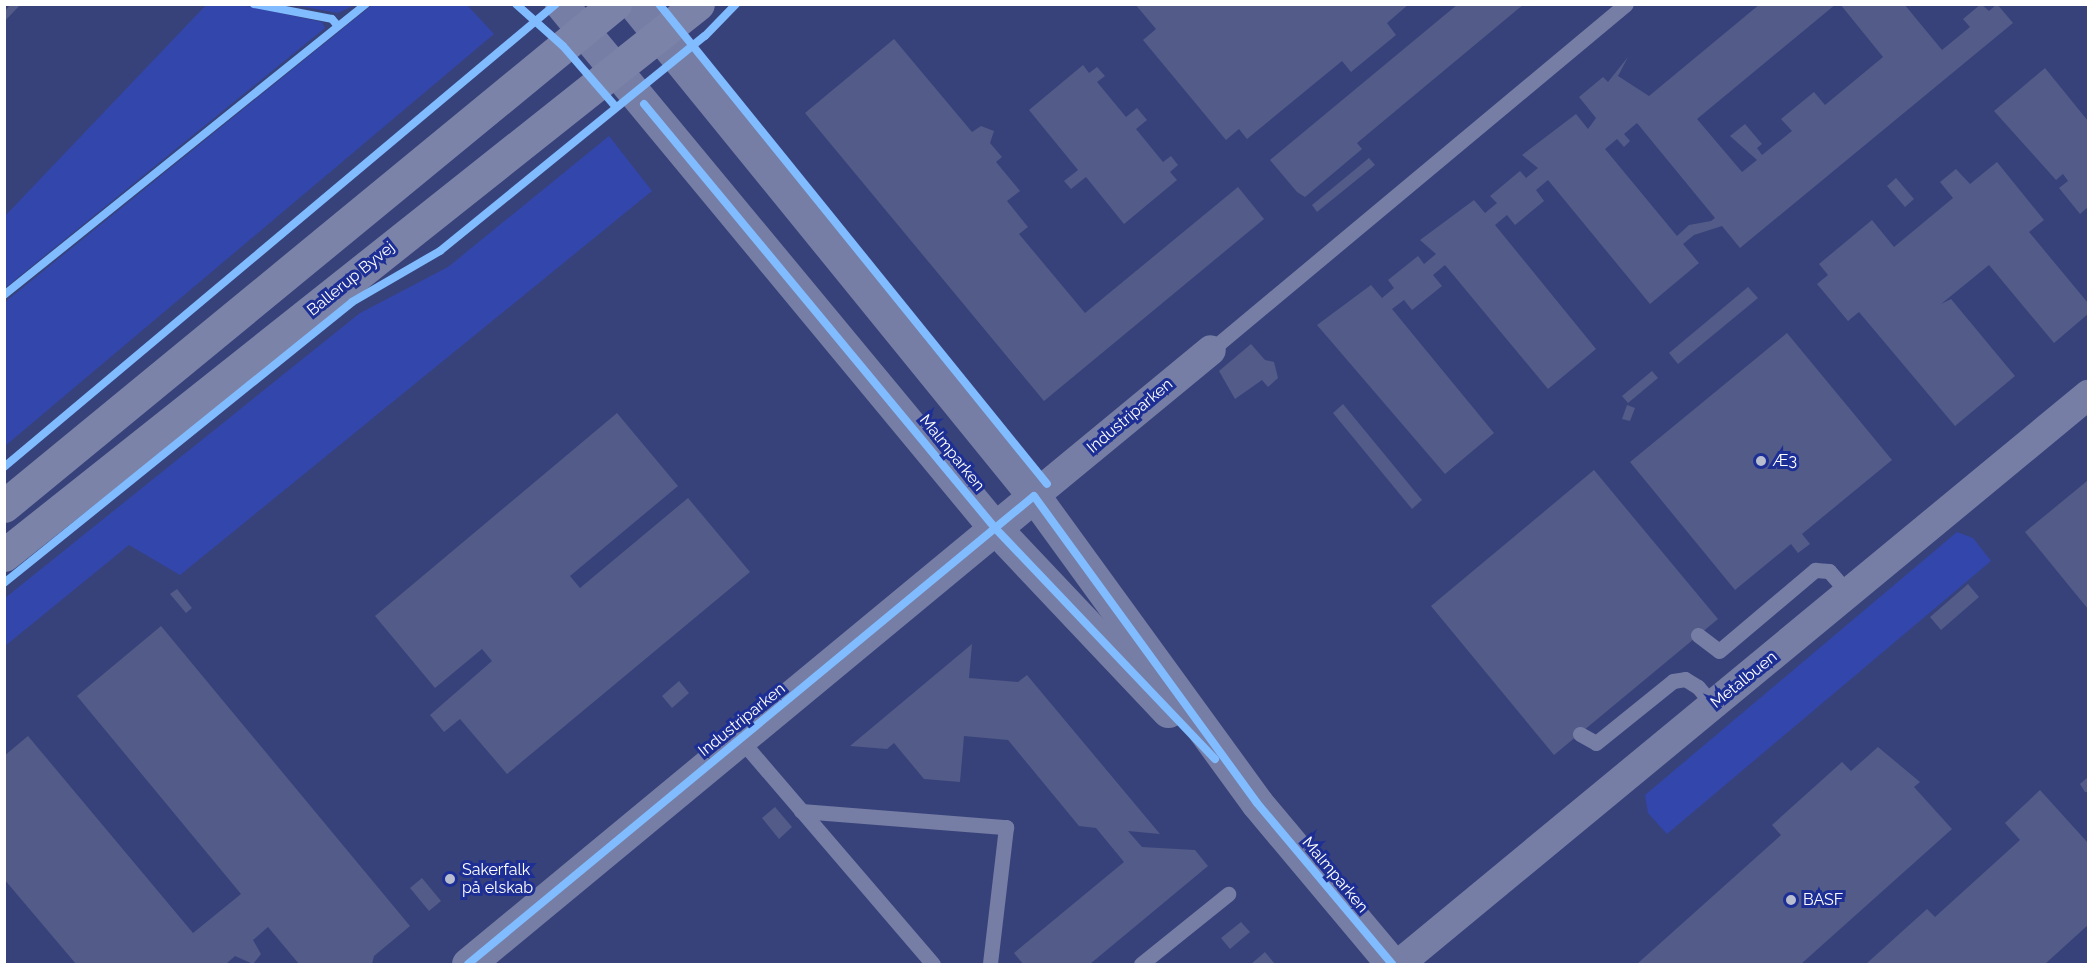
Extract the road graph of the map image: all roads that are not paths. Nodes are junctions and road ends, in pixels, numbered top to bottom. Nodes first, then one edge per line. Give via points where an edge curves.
1 (561, 4) edge
2 (615, 4) edge
3 (634, 4) edge
4 (698, 4) edge
5 (1626, 4) edge
6 (583, 30) junction
7 (659, 36) junction
8 (614, 69) junction
9 (1211, 350) joint
10 (2088, 395) edge
11 (1034, 496) junction
12 (4, 506) edge
13 (995, 528) junction
14 (4, 555) edge
15 (1849, 594) junction
16 (1698, 635) dead end
17 (1713, 705) junction
18 (1580, 734) dead end
19 (740, 739) junction
20 (1257, 803) junction
21 (801, 811) junction
22 (1228, 894) dead end
23 (468, 964) edge
24 (933, 964) edge
25 (990, 964) edge
26 (1141, 964) edge
27 (1392, 964) edge
28 (1399, 964) edge

1 - 6 street, Malmparken
2 - 6 main road
3 - 7 street, Malmparken
4 - 7 main road, Ballerup Byvej
5 - 9 lane
6 - 8 street, Malmparken
6 - 12 main road
7 - 8 main road, Ballerup Byvej
7 - 11 street, Malmparken
8 - 13 street, Malmparken
8 - 14 main road, Ballerup Byvej
9 - 11 street, Industriparken
10 - 15 street, Metalbuen
11 - 13 street, Industriparken
11 - 20 street, Malmparken
13 - 19 street, Industriparken
13 - 20 street, Malmparken
15 - 16 lane via 1829,572 1815,570 1719,651
15 - 17 street, Metalbuen
17 - 18 lane via 1685,679 1673,681 1596,743
17 - 28 street, Metalbuen
19 - 21 lane
19 - 23 street, Industriparken
20 - 27 street, Malmparken
21 - 24 lane
21 - 25 lane via 1006,827
22 - 26 lane

